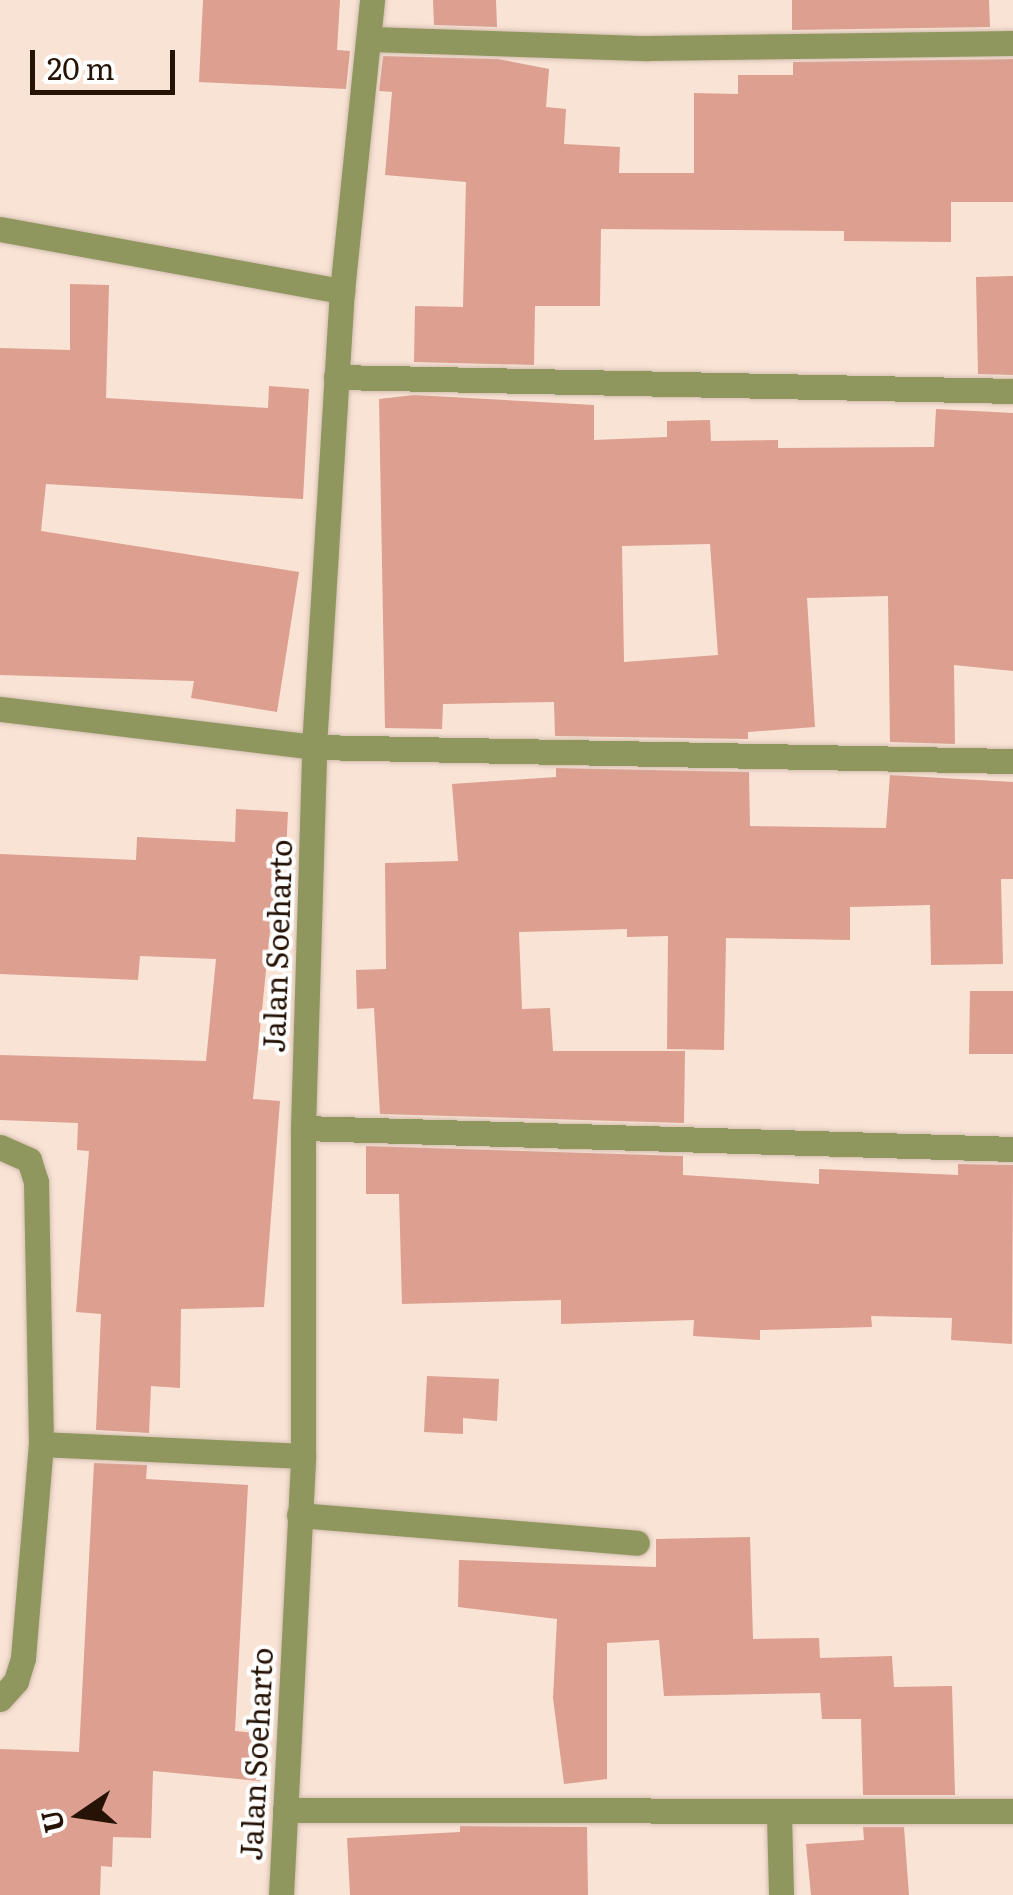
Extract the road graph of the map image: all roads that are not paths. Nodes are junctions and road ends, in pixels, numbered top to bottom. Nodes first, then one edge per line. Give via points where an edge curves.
1 (372, 0) edge
2 (371, 39) junction
3 (1013, 43) edge
4 (0, 230) edge
5 (342, 291) junction
6 (336, 377) junction
7 (1013, 391) edge
8 (0, 709) edge
9 (314, 747) junction
10 (1013, 760) edge
11 (302, 1128) junction
12 (0, 1147) edge
13 (1013, 1149) edge
14 (41, 1444) junction
15 (303, 1456) junction
16 (299, 1515) junction
17 (637, 1543) dead end
18 (0, 1699) edge
19 (286, 1810) junction
20 (1013, 1812) edge
21 (779, 1816) junction
22 (281, 1895) edge
23 (781, 1895) edge

1 - 2 street, Jalan Soeharto
2 - 3 street via 648,48
2 - 5 street, Jalan Soeharto
4 - 5 street
5 - 6 street, Jalan Soeharto
6 - 7 street
6 - 9 street, Jalan Soeharto
8 - 9 street
9 - 10 street
9 - 11 street, Jalan Soeharto
11 - 13 street
11 - 15 street, Jalan Soeharto
12 - 14 street via 28,1160 36,1182
14 - 15 street
14 - 18 street via 24,1658
15 - 16 street, Jalan Soeharto
16 - 17 street
16 - 19 street, Jalan Soeharto
19 - 21 street
19 - 22 street, Jalan Soeharto
20 - 21 street
21 - 23 street

